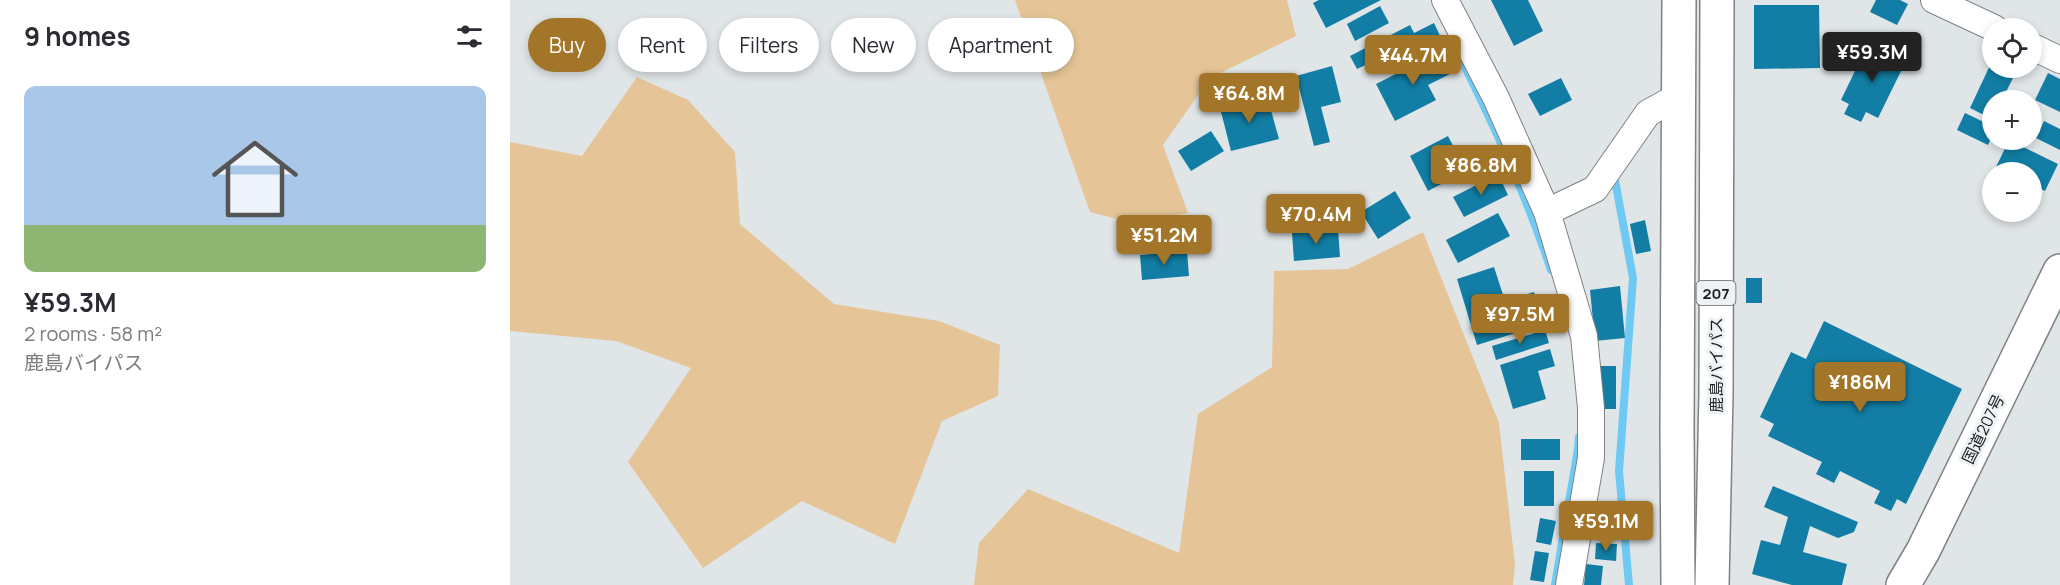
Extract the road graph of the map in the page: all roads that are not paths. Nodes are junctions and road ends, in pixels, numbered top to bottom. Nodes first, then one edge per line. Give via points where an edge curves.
1 (1445, 0) edge
2 (1679, 0) edge
3 (1717, 0) edge
4 (1934, 0) edge
5 (1982, 22) edge
6 (2042, 51) edge
7 (2060, 60) edge
8 (1679, 96) junction
9 (1546, 212) junction
10 (2060, 271) edge
11 (1569, 585) edge
12 (1678, 585) edge
13 (1712, 585) edge
14 (1903, 585) edge

1 - 9 street via 1496,98
2 - 8 highway, 207
3 - 13 highway, 鹿島バイパス / 207
4 - 5 street
6 - 7 street
8 - 9 street via 1648,113 1595,189
8 - 12 highway, 207
9 - 11 street via 1584,336 1591,408 1591,458
10 - 14 highway, 国道207号

